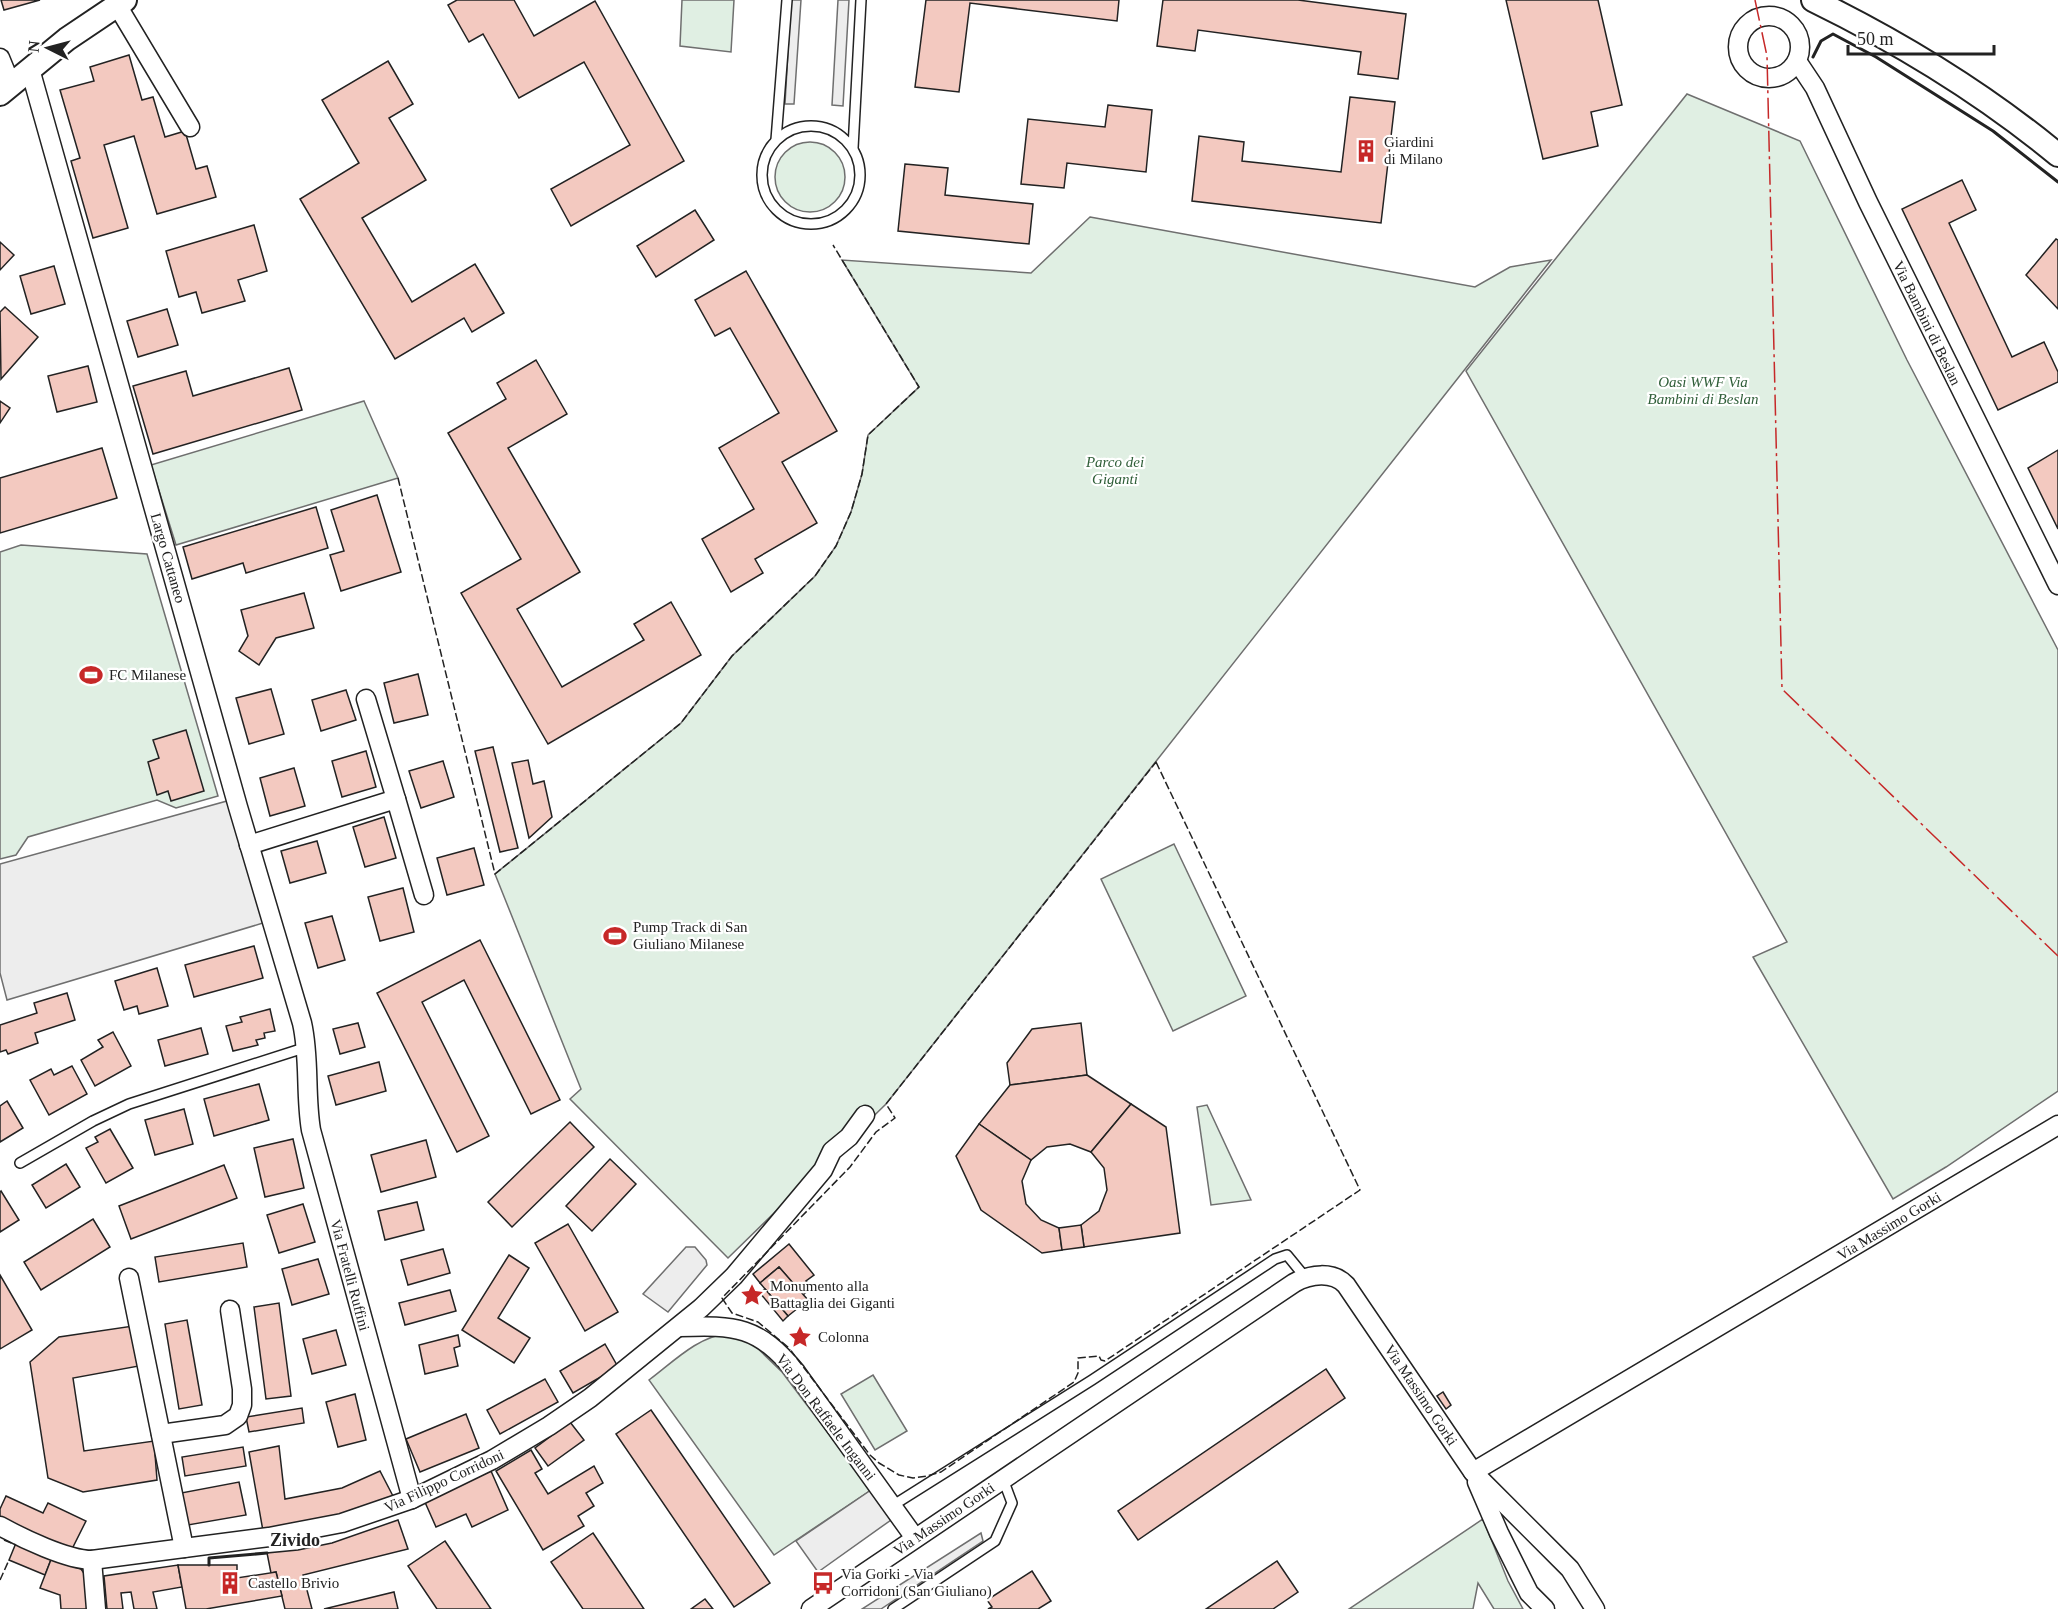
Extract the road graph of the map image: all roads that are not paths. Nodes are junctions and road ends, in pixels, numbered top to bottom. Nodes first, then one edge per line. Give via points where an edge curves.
1 (787, 0) edge
2 (861, 0) edge
3 (1813, 0) edge
4 (121, 3) edge
5 (0, 58) edge
6 (1797, 61) dead end
7 (30, 69) junction
8 (5, 90) edge
9 (190, 127) dead end
10 (776, 140) junction
11 (853, 148) junction
12 (2058, 155) edge
13 (2058, 585) edge
14 (366, 699) dead end
15 (396, 799) junction
16 (249, 845) junction
17 (424, 895) dead end
18 (307, 1047) junction
19 (865, 1115) dead end
20 (2058, 1125) edge
21 (20, 1163) dead end
22 (129, 1278) dead end
23 (1305, 1278) junction
24 (230, 1310) dead end
25 (679, 1327) junction
26 (161, 1434) junction
27 (1473, 1472) junction
28 (1003, 1479) junction
29 (411, 1499) junction
30 (892, 1506) junction
31 (0, 1526) edge
32 (915, 1538) junction
33 (184, 1548) junction
34 (92, 1560) junction
35 (96, 1609) edge
36 (811, 1609) edge
37 (892, 1609) edge
38 (1545, 1609) edge
39 (1595, 1609) edge

1 - 10 lane
2 - 11 lane
3 - 12 street via 1948,74
4 - 7 street
4 - 9 street
5 - 8 street
6 - 13 street, Via Bambini di Beslan via 1815,88 1878,224
7 - 8 street
7 - 16 street, Largo Cattaneo
10 - 11 lane via 795,129 816,126 831,129
10 - 11 lane via 764,162 763,188 776,210 805,224 821,224 848,208 860,179
14 - 15 street
15 - 16 street
15 - 17 street
16 - 18 street, Largo Cattaneo
18 - 21 lane via 123,1106
18 - 29 street, Via Fratelli Ruffini via 311,1131
19 - 25 street, Via Filippo Corridoni via 734,1276
20 - 27 street, Via Massimo Gorki
22 - 26 street
23 - 27 street, Via Massimo Gorki via 1331,1276 1346,1285
23 - 28 street, Via Massimo Gorki
23 - 30 lane via 1287,1255 1275,1258
24 - 26 street via 242,1389 238,1416 225,1425
25 - 29 street, Via Filippo Corridoni via 549,1426 492,1460
25 - 30 street, Via Don Raffaele Inganni via 726,1327 754,1334 769,1343 796,1372
26 - 33 street
27 - 38 street via 1529,1593
27 - 39 street via 1570,1569
28 - 32 street, Via Massimo Gorki
28 - 37 lane via 1012,1503 994,1541
29 - 33 street, Via Filippo Corridoni via 326,1526
30 - 32 street, Via Don Raffaele Inganni
31 - 34 street, Via Filippo Corridoni via 57,1551
32 - 36 street, Via Massimo Gorki
33 - 34 street, Via Filippo Corridoni
34 - 35 street

